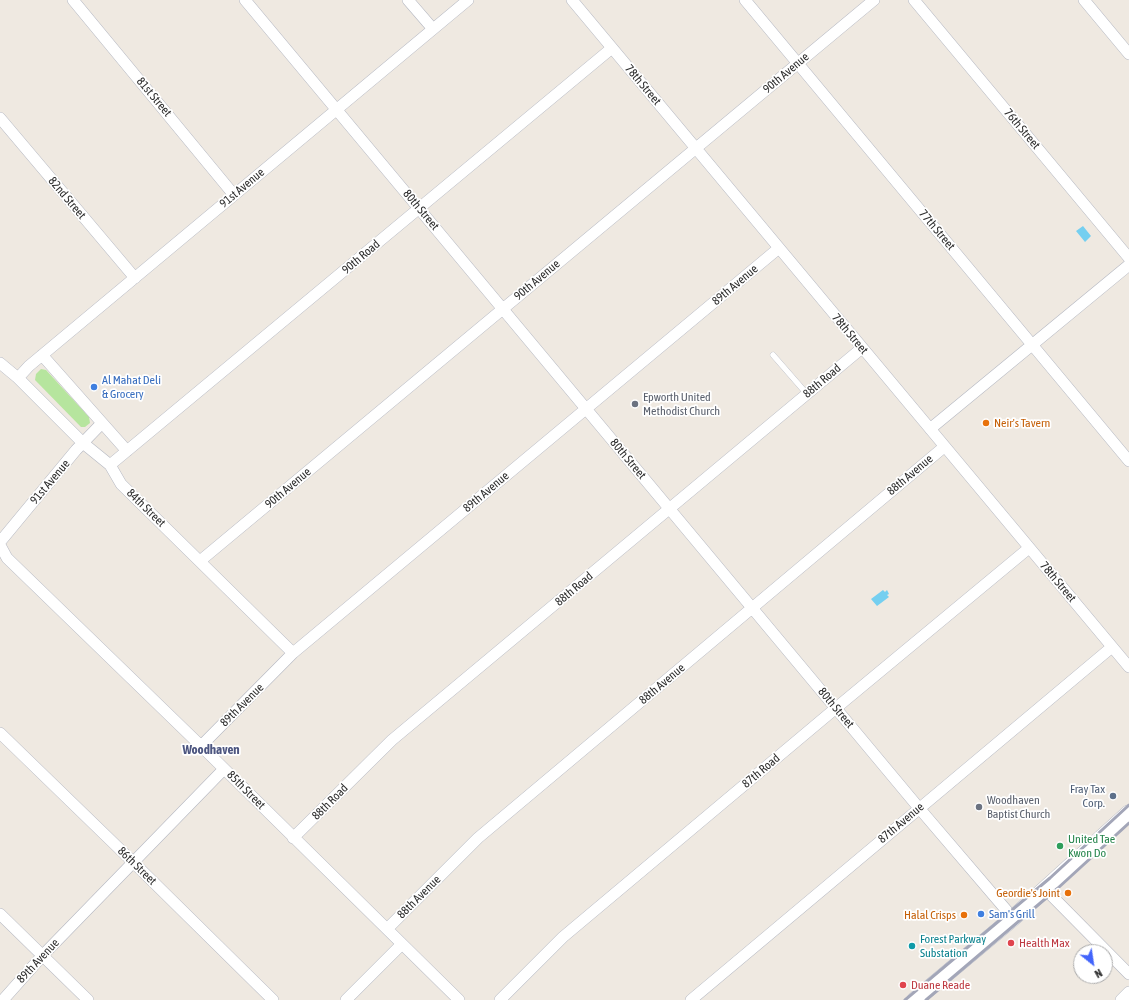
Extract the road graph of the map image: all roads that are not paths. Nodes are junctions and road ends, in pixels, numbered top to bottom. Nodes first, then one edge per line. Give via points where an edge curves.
1 (73, 0) edge
2 (245, 0) edge
3 (408, 0) edge
4 (468, 0) edge
5 (572, 0) edge
6 (744, 0) edge
7 (874, 0) edge
8 (914, 0) edge
9 (1084, 0) edge
10 (433, 30) junction
11 (612, 48) junction
12 (1129, 54) edge
13 (798, 64) junction
14 (336, 110) junction
15 (0, 118) edge
16 (696, 148) junction
17 (234, 195) junction
18 (419, 208) junction
19 (779, 248) junction
20 (1129, 258) edge
21 (1129, 265) edge
22 (134, 278) junction
23 (503, 309) junction
24 (1033, 345) junction
25 (862, 348) junction
26 (42, 355) junction
27 (773, 355) dead end
28 (0, 363) edge
29 (18, 378) junction
30 (807, 394) junction
31 (586, 408) junction
32 (102, 423) junction
33 (930, 429) junction
34 (83, 443) junction
35 (944, 447) junction
36 (127, 451) junction
37 (1129, 461) edge
38 (110, 465) junction
39 (670, 508) junction
40 (1, 541) edge
41 (1029, 548) junction
42 (200, 561) junction
43 (752, 608) junction
44 (1112, 647) junction
45 (293, 653) junction
46 (1129, 667) edge
47 (836, 708) junction
48 (0, 733) edge
49 (201, 746) junction
50 (224, 769) junction
51 (919, 808) junction
52 (1129, 813) edge
53 (293, 838) junction
54 (133, 862) junction
55 (1045, 889) junction
56 (0, 914) edge
57 (1013, 918) junction
58 (387, 929) junction
59 (402, 944) junction
60 (42, 955) junction
61 (1129, 974) edge
62 (1129, 992) edge
63 (3, 1000) edge
64 (88, 1000) edge
65 (273, 1000) edge
66 (346, 1000) edge
67 (459, 1000) edge
68 (500, 1000) edge
69 (691, 1000) edge
70 (914, 1000) edge
71 (1121, 1000) edge

1 - 17 street, 81st Street
2 - 14 street, 80th Street
3 - 10 street
4 - 10 street, 91st Avenue
5 - 11 street, 78th Street
6 - 13 street, 77th Street
7 - 13 street, 90th Avenue
8 - 20 street, 76th Street
9 - 12 street
10 - 14 street, 91st Avenue
11 - 16 street, 78th Street
11 - 18 street, 90th Road
13 - 16 street, 90th Avenue
13 - 24 street, 77th Street
14 - 17 street, 91st Avenue
14 - 18 street, 80th Street
15 - 22 street, 82nd Street
16 - 19 street, 78th Street
16 - 23 street, 90th Avenue
17 - 22 street, 91st Avenue
18 - 23 street, 80th Street
18 - 36 street, 90th Road
19 - 25 street, 78th Street
19 - 31 street, 89th Avenue
21 - 24 street
22 - 26 street, 91st Avenue
23 - 31 street, 80th Street
23 - 42 street, 90th Avenue
24 - 33 street
24 - 37 street, 77th Street
25 - 30 street, 88th Road
25 - 33 street, 78th Street
26 - 29 street, 91st Avenue
26 - 32 street
27 - 30 lane
28 - 29 street, 84th Street
29 - 34 street, 84th Street
30 - 39 street, 88th Road
31 - 39 street, 80th Street
31 - 45 street, 89th Avenue
32 - 34 street, 91st Avenue
32 - 36 street
33 - 35 street, 78th Street
34 - 38 street, 84th Street
34 - 40 street, 91st Avenue
35 - 41 street, 78th Street
35 - 43 street, 88th Avenue
36 - 38 street, 90th Road
38 - 42 street, 84th Street via 121,484
39 - 43 street, 80th Street
39 - 53 street, 88th Road via 392,740
40 - 49 street, 85th Street via 7,558
41 - 44 street, 78th Street
41 - 47 street, 87th Road
42 - 45 street, 84th Street
43 - 47 street, 80th Street
43 - 58 street, 88th Avenue via 478,838
44 - 46 street, 78th Street
44 - 51 street, 87th Avenue
45 - 49 street, 89th Avenue
47 - 51 street, 80th Street
47 - 68 street, 87th Road via 563,937
48 - 54 street, 86th Street
49 - 50 street, 85th Street
50 - 53 street, 85th Street
50 - 54 street, 89th Avenue
51 - 57 street, 80th Street
51 - 69 street, 87th Avenue
52 - 55 main road
53 - 58 street, 85th Street
54 - 60 street, 89th Avenue
54 - 65 street, 86th Street
55 - 57 main road
55 - 61 street
56 - 60 street
57 - 70 main road
58 - 59 street, 85th Street
59 - 66 street
59 - 67 street, 85th Street
60 - 63 street, 89th Avenue
60 - 64 street
62 - 71 street

